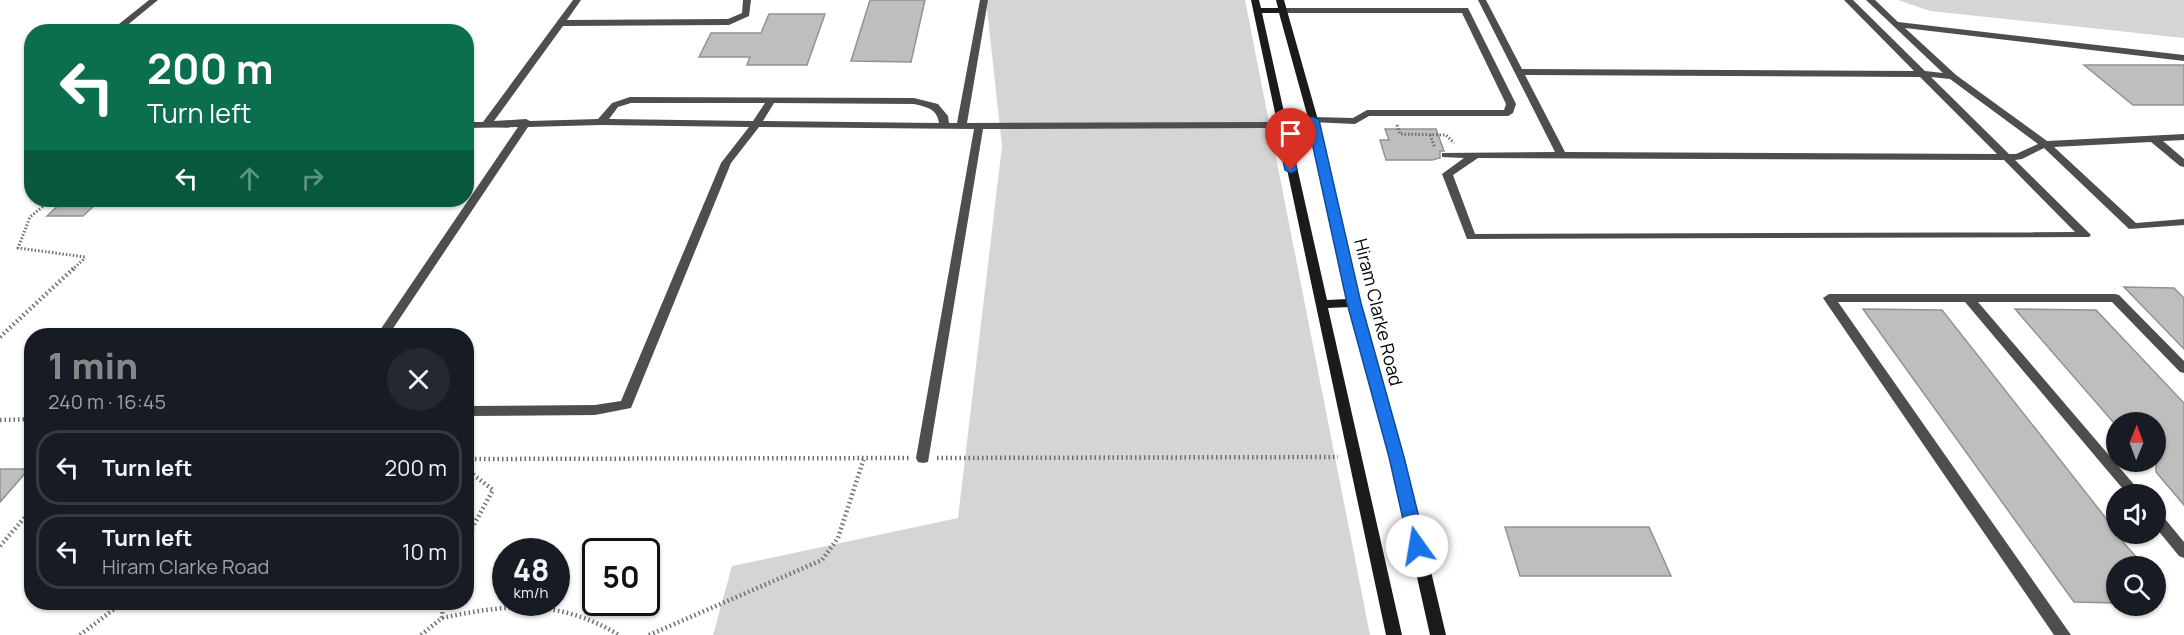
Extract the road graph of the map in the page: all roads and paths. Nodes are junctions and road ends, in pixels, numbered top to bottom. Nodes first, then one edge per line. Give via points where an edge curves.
1 (154, 0) edge
2 (577, 0) edge
3 (747, 0) edge
4 (984, 0) edge
5 (1255, 0) edge
6 (1482, 0) edge
7 (1848, 0) edge
8 (1870, 0) edge
9 (1281, 5) edge
10 (1257, 11) junction
11 (560, 23) junction
12 (123, 24) edge
13 (1897, 24) junction
14 (2184, 58) edge
15 (1519, 72) junction
16 (1923, 74) junction
17 (1953, 76) junction
18 (771, 100) junction
19 (1392, 113) junction
20 (1313, 120) junction
21 (526, 122) junction
22 (601, 122) junction
23 (755, 123) junction
24 (474, 125) edge
25 (486, 125) junction
26 (944, 125) junction
27 (962, 125) junction
28 (1281, 125) junction
29 (979, 126) junction
30 (2184, 137) edge
31 (2154, 139) junction
32 (2044, 144) junction
33 (1446, 155) dead end
34 (1472, 155) junction
35 (1562, 156) junction
36 (2006, 157) junction
37 (2184, 164) edge
38 (474, 199) edge
39 (42, 207) edge
40 (469, 207) edge
41 (2184, 222) edge
42 (1968, 298) junction
43 (1354, 303) junction
44 (1322, 304) junction
45 (387, 328) edge
46 (0, 337) edge
47 (2184, 369) edge
48 (474, 411) edge
49 (24, 418) edge
50 (0, 420) edge
51 (864, 458) dead end
52 (923, 458) dead end
53 (474, 475) edge
54 (2127, 484) edge
55 (24, 518) edge
56 (474, 524) edge
57 (2166, 530) edge
58 (0, 546) edge
59 (2184, 552) edge
60 (113, 610) edge
61 (443, 610) edge
62 (442, 618) junction
63 (80, 635) edge
64 (421, 635) edge
65 (619, 635) edge
66 (649, 635) edge
67 (1394, 635) edge
68 (1438, 635) edge
69 (2063, 635) edge

1 - 12 lane
2 - 11 lane
3 - 11 lane via 746,14 729,22
4 - 27 lane
5 - 10 main road
6 - 15 lane
7 - 16 lane
8 - 13 lane
9 - 10 main road
9 - 19 lane via 1465,10 1511,104 1508,113
9 - 20 main road, Hiram Clarke Road
10 - 28 main road
11 - 25 lane
13 - 14 lane
13 - 17 lane
15 - 16 lane
15 - 35 lane
16 - 17 lane
16 - 36 lane
17 - 32 lane
18 - 22 lane via 630,100 615,105
18 - 23 lane
18 - 26 lane via 925,102 935,106
19 - 20 lane via 1367,113 1355,120
19 - 34 path via 1400,134 1446,135
20 - 28 main road
20 - 43 main road, Hiram Clarke Road
21 - 22 lane
21 - 25 lane
21 - 38 lane
22 - 23 lane
23 - 26 lane
23 - 48 lane via 726,164 626,405 595,410
24 - 25 lane
26 - 27 lane
27 - 29 lane
28 - 29 lane
28 - 44 main road
29 - 52 lane
30 - 31 lane
31 - 32 lane
31 - 37 lane
32 - 36 lane
32 - 41 lane via 2133,227
33 - 34 lane
34 - 35 lane
34 - 36 lane via 1447,174 1471,237 2085,235
35 - 36 lane
39 - 46 path via 30,217 18,248 85,257
40 - 45 lane
42 - 47 lane via 2115,298
42 - 54 lane
42 - 69 lane via 1829,298
43 - 44 main road
43 - 68 main road, Hiram Clarke Road via 1397,457
44 - 67 main road
49 - 50 path
51 - 66 path via 838,538 822,560
53 - 56 path via 493,490
55 - 58 path
57 - 59 lane
60 - 63 path
61 - 62 path
62 - 64 path
62 - 65 path via 501,606 556,610

